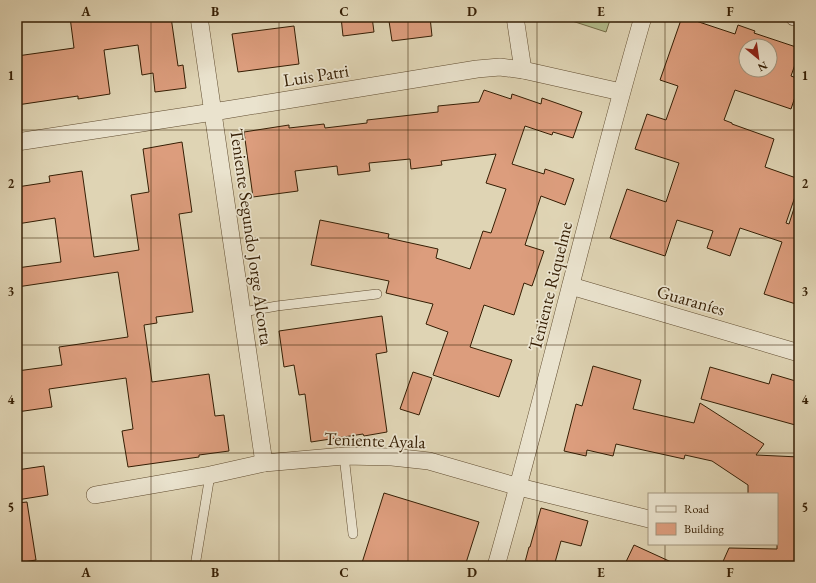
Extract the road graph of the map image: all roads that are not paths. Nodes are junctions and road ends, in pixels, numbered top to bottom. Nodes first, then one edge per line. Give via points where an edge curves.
1 (199, 17) edge
2 (515, 17) edge
3 (642, 17) edge
4 (794, 17) edge
5 (799, 18) edge
6 (523, 70) junction
7 (621, 92) junction
8 (213, 112) junction
9 (17, 142) edge
10 (571, 286) junction
11 (377, 294) dead end
12 (242, 312) junction
13 (799, 353) edge
14 (344, 456) junction
15 (264, 463) junction
16 (210, 475) junction
17 (519, 488) junction
18 (95, 494) dead end
19 (648, 519) edge
20 (353, 534) dead end
21 (195, 566) edge
22 (496, 566) edge

1 - 8 street, Teniente Segundo Jorge Alcorta
2 - 6 street
3 - 7 street, Teniente Riquelme
4 - 5 street
6 - 7 street, Luis Patri
6 - 8 street, Luis Patri via 500,67 477,69
7 - 10 street, Teniente Riquelme
8 - 9 street, Luis Patri
8 - 12 street, Teniente Segundo Jorge Alcorta
10 - 13 street, Guaraníes
10 - 17 street, Teniente Riquelme
11 - 12 lane
12 - 15 street, Teniente Segundo Jorge Alcorta
14 - 15 street, Teniente Ayala
14 - 17 street, Teniente Ayala via 429,461
14 - 20 lane
15 - 16 street, Teniente Ayala
16 - 18 street, Teniente Ayala
16 - 21 lane
17 - 19 street, Teniente Ayala
17 - 22 street, Teniente Riquelme

